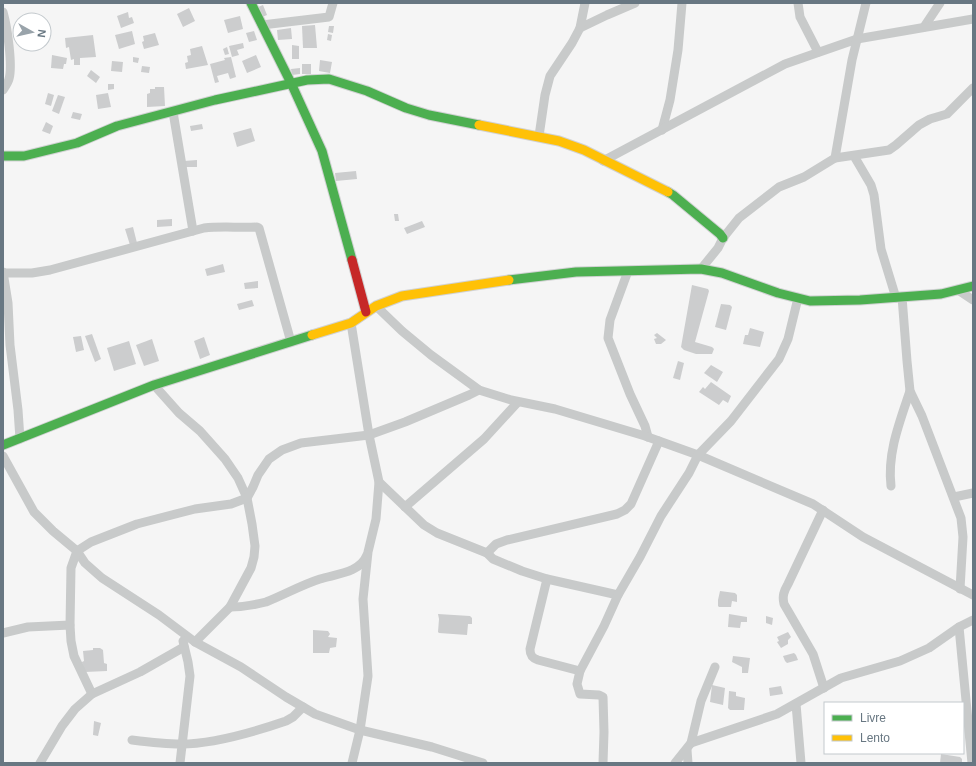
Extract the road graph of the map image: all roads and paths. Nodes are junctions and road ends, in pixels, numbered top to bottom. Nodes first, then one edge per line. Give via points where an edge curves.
1 (251, 3) edge
2 (333, 3) edge
3 (585, 3) edge
4 (636, 3) edge
5 (682, 3) edge
6 (798, 3) edge
7 (866, 3) edge
8 (940, 3) edge
9 (3, 12) edge
10 (973, 19) edge
11 (262, 25) junction
12 (924, 27) junction
13 (580, 28) junction
14 (858, 39) junction
15 (818, 52) junction
16 (6, 77) edge
17 (291, 83) junction
18 (973, 88) edge
19 (3, 90) edge
20 (173, 112) junction
21 (662, 130) junction
22 (539, 136) junction
23 (3, 156) edge
24 (854, 156) junction
25 (835, 158) junction
26 (603, 161) junction
27 (193, 231) junction
28 (722, 238) junction
29 (701, 269) junction
30 (628, 271) junction
31 (3, 272) edge
32 (18, 273) junction
33 (6, 286) junction
34 (973, 286) edge
35 (958, 290) junction
36 (899, 297) junction
37 (798, 298) junction
38 (973, 300) edge
39 (376, 306) junction
40 (366, 312) junction
41 (351, 323) junction
42 (291, 342) junction
43 (7, 345) edge
44 (154, 384) junction
45 (479, 390) junction
46 (910, 390) junction
47 (518, 402) junction
48 (369, 435) junction
49 (648, 437) junction
50 (20, 439) junction
51 (659, 441) junction
52 (3, 445) edge
53 (698, 455) junction
54 (3, 456) edge
55 (380, 482) junction
56 (891, 486) dead end
57 (973, 493) edge
58 (954, 497) junction
59 (247, 498) junction
60 (405, 507) junction
61 (824, 510) junction
62 (77, 551) junction
63 (368, 552) junction
64 (487, 553) junction
65 (547, 579) junction
66 (960, 589) junction
67 (618, 595) junction
68 (973, 595) edge
69 (230, 606) junction
70 (973, 620) edge
71 (70, 625) junction
72 (960, 627) junction
73 (180, 632) junction
74 (3, 633) edge
75 (195, 642) junction
76 (184, 647) junction
77 (715, 667) dead end
78 (580, 671) junction
79 (824, 688) junction
80 (92, 694) junction
81 (796, 704) junction
82 (303, 707) junction
83 (360, 730) junction
84 (132, 740) dead end
85 (183, 744) junction
86 (689, 746) junction
87 (460, 760) edge
88 (40, 763) edge
89 (180, 763) edge
90 (352, 763) edge
91 (483, 763) edge
92 (603, 763) edge
93 (675, 763) edge
94 (688, 763) edge
95 (801, 763) edge
96 (972, 763) edge

1 - 11 street
2 - 11 street via 329,17
3 - 13 street
4 - 13 street
5 - 21 street via 678,50
6 - 15 street via 800,17
7 - 14 street
8 - 12 street
9 - 16 street via 7,25
10 - 12 street
11 - 17 street
12 - 14 street
13 - 22 street via 550,76
14 - 15 street
14 - 25 street
15 - 21 street via 785,64
16 - 19 street
17 - 20 street
17 - 22 street via 329,79 429,115
17 - 40 street via 322,151
18 - 24 street via 947,114 919,125 889,150
20 - 23 street via 116,126 77,143 24,156
20 - 27 street
21 - 26 street
22 - 26 street via 584,150
24 - 25 street
24 - 36 street via 871,186 881,249
25 - 28 street via 804,177 779,187 739,218
26 - 28 street via 674,195
27 - 32 street via 50,270
27 - 42 street via 218,226 258,227
28 - 29 street via 718,248
29 - 30 street
29 - 37 street via 722,273
30 - 39 street via 576,272 488,283 402,296
30 - 49 street via 610,320 608,338
31 - 32 street
31 - 33 street
32 - 33 street
33 - 43 street
34 - 35 street
35 - 36 street
35 - 38 street
36 - 37 street via 810,301
36 - 46 street
37 - 53 street via 788,340 779,359 731,421
39 - 40 street
39 - 45 street via 431,355
40 - 41 street
41 - 42 street
41 - 48 street
42 - 44 street
43 - 50 street
44 - 50 street
44 - 59 street via 225,459
45 - 47 street
45 - 48 street
46 - 56 street via 893,446
46 - 58 street
47 - 49 street via 554,409
47 - 60 street via 484,439
48 - 55 street
48 - 59 street via 302,443 282,450 269,459
49 - 51 street
50 - 52 street
51 - 53 street
51 - 64 street via 631,504 625,510 507,540 496,544
53 - 61 street
53 - 67 street via 660,516
54 - 62 street via 34,512
55 - 60 street
55 - 63 street via 376,519
57 - 58 street
58 - 66 street via 961,518 963,537
59 - 62 street via 231,504 195,509 137,524 91,542
59 - 69 street via 255,546 254,557 251,568
60 - 64 street via 437,533
61 - 66 street via 863,537
61 - 79 street via 783,593 784,604 813,654
62 - 71 street via 72,568
62 - 73 street via 85,563 102,578 159,614
63 - 69 street via 364,562 353,569 319,579 266,602
63 - 83 street via 363,599 368,676
64 - 65 street via 493,559
65 - 67 street
65 - 78 street via 530,654 538,660
66 - 68 street
67 - 78 street
69 - 75 street
70 - 72 street
71 - 74 street via 28,627
71 - 80 street via 74,656
72 - 79 street via 924,650 900,661 841,678
72 - 96 street
73 - 75 street
73 - 76 street
75 - 82 street via 241,667
76 - 80 street via 140,672
76 - 85 street via 190,676
77 - 86 street via 701,701
78 - 92 street via 577,684 580,694 603,697
79 - 81 street
80 - 88 street via 75,709 62,726
81 - 86 street via 777,714
81 - 95 street
82 - 83 street via 315,714
82 - 85 street via 293,718 273,726 221,740
83 - 87 street via 432,747
83 - 90 street
84 - 85 street
85 - 89 street
86 - 93 street
86 - 94 street
87 - 91 street

